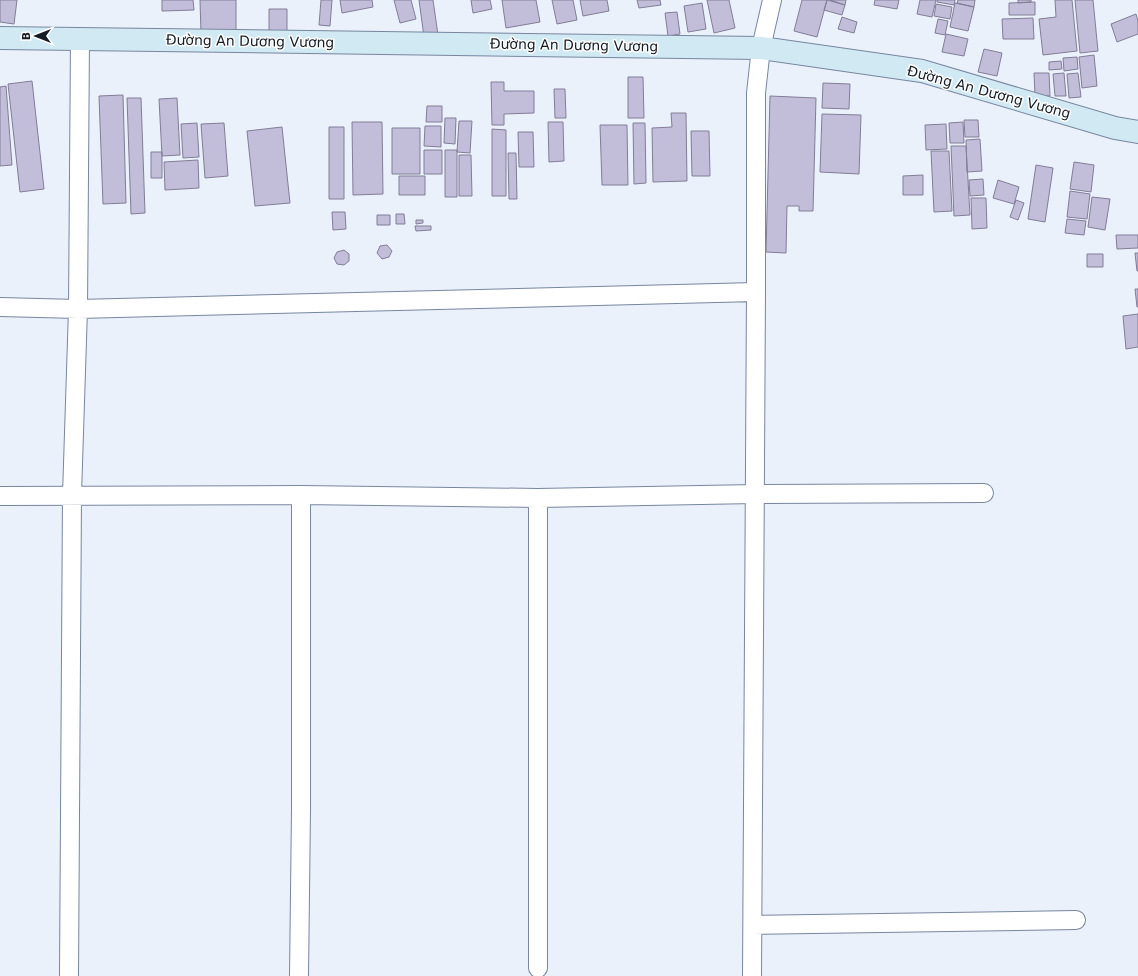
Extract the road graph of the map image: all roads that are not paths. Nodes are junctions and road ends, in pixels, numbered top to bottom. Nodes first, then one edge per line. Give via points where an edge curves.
1 (772, 0) edge
2 (0, 38) edge
3 (80, 38) junction
4 (761, 48) junction
5 (1138, 132) edge
6 (756, 292) junction
7 (0, 308) edge
8 (78, 309) junction
9 (984, 493) dead end
10 (755, 494) junction
11 (72, 495) junction
12 (301, 495) junction
13 (0, 496) edge
14 (538, 498) junction
15 (1076, 920) dead end
16 (753, 925) junction
17 (538, 968) dead end
18 (69, 976) edge
19 (299, 976) edge
20 (752, 976) edge

1 - 4 street
2 - 3 main road, Đường An Dương Vương
3 - 4 main road, Đường An Dương Vương
3 - 8 street
4 - 5 main road, Đường An Dương Vương via 922,71 1115,128
4 - 6 street via 756,93
6 - 8 street
6 - 10 street
7 - 8 street
8 - 11 street
9 - 10 street
10 - 14 street
10 - 16 street
11 - 12 street
11 - 13 street
11 - 18 street
12 - 14 street
12 - 19 street
14 - 17 street
15 - 16 street
16 - 20 street

